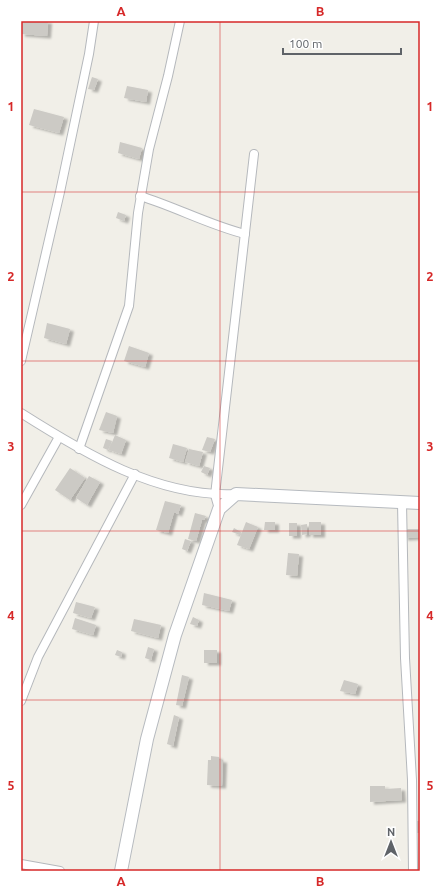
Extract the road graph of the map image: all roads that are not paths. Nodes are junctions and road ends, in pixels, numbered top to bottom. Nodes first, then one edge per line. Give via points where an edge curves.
1 (94, 21) edge
2 (180, 21) edge
3 (254, 154) dead end
4 (140, 196) junction
5 (245, 234) junction
6 (21, 361) edge
7 (21, 413) edge
8 (59, 437) junction
9 (79, 449) junction
10 (135, 474) junction
11 (236, 494) junction
12 (215, 495) junction
13 (420, 503) edge
14 (402, 504) junction
15 (21, 505) edge
16 (219, 509) junction
17 (21, 701) edge
18 (21, 864) edge
19 (60, 871) edge
20 (121, 871) edge
21 (413, 871) edge

1 - 6 street via 89,54
2 - 4 street
3 - 5 street
4 - 5 street via 223,229
4 - 9 street via 129,306
5 - 12 street
7 - 8 street
8 - 9 street
8 - 15 street
9 - 10 street
10 - 12 street via 176,488
10 - 17 street via 38,656
11 - 12 street
11 - 14 street
11 - 16 street
12 - 16 street
13 - 14 street
14 - 21 street
16 - 20 street via 175,635 159,690
18 - 19 street

